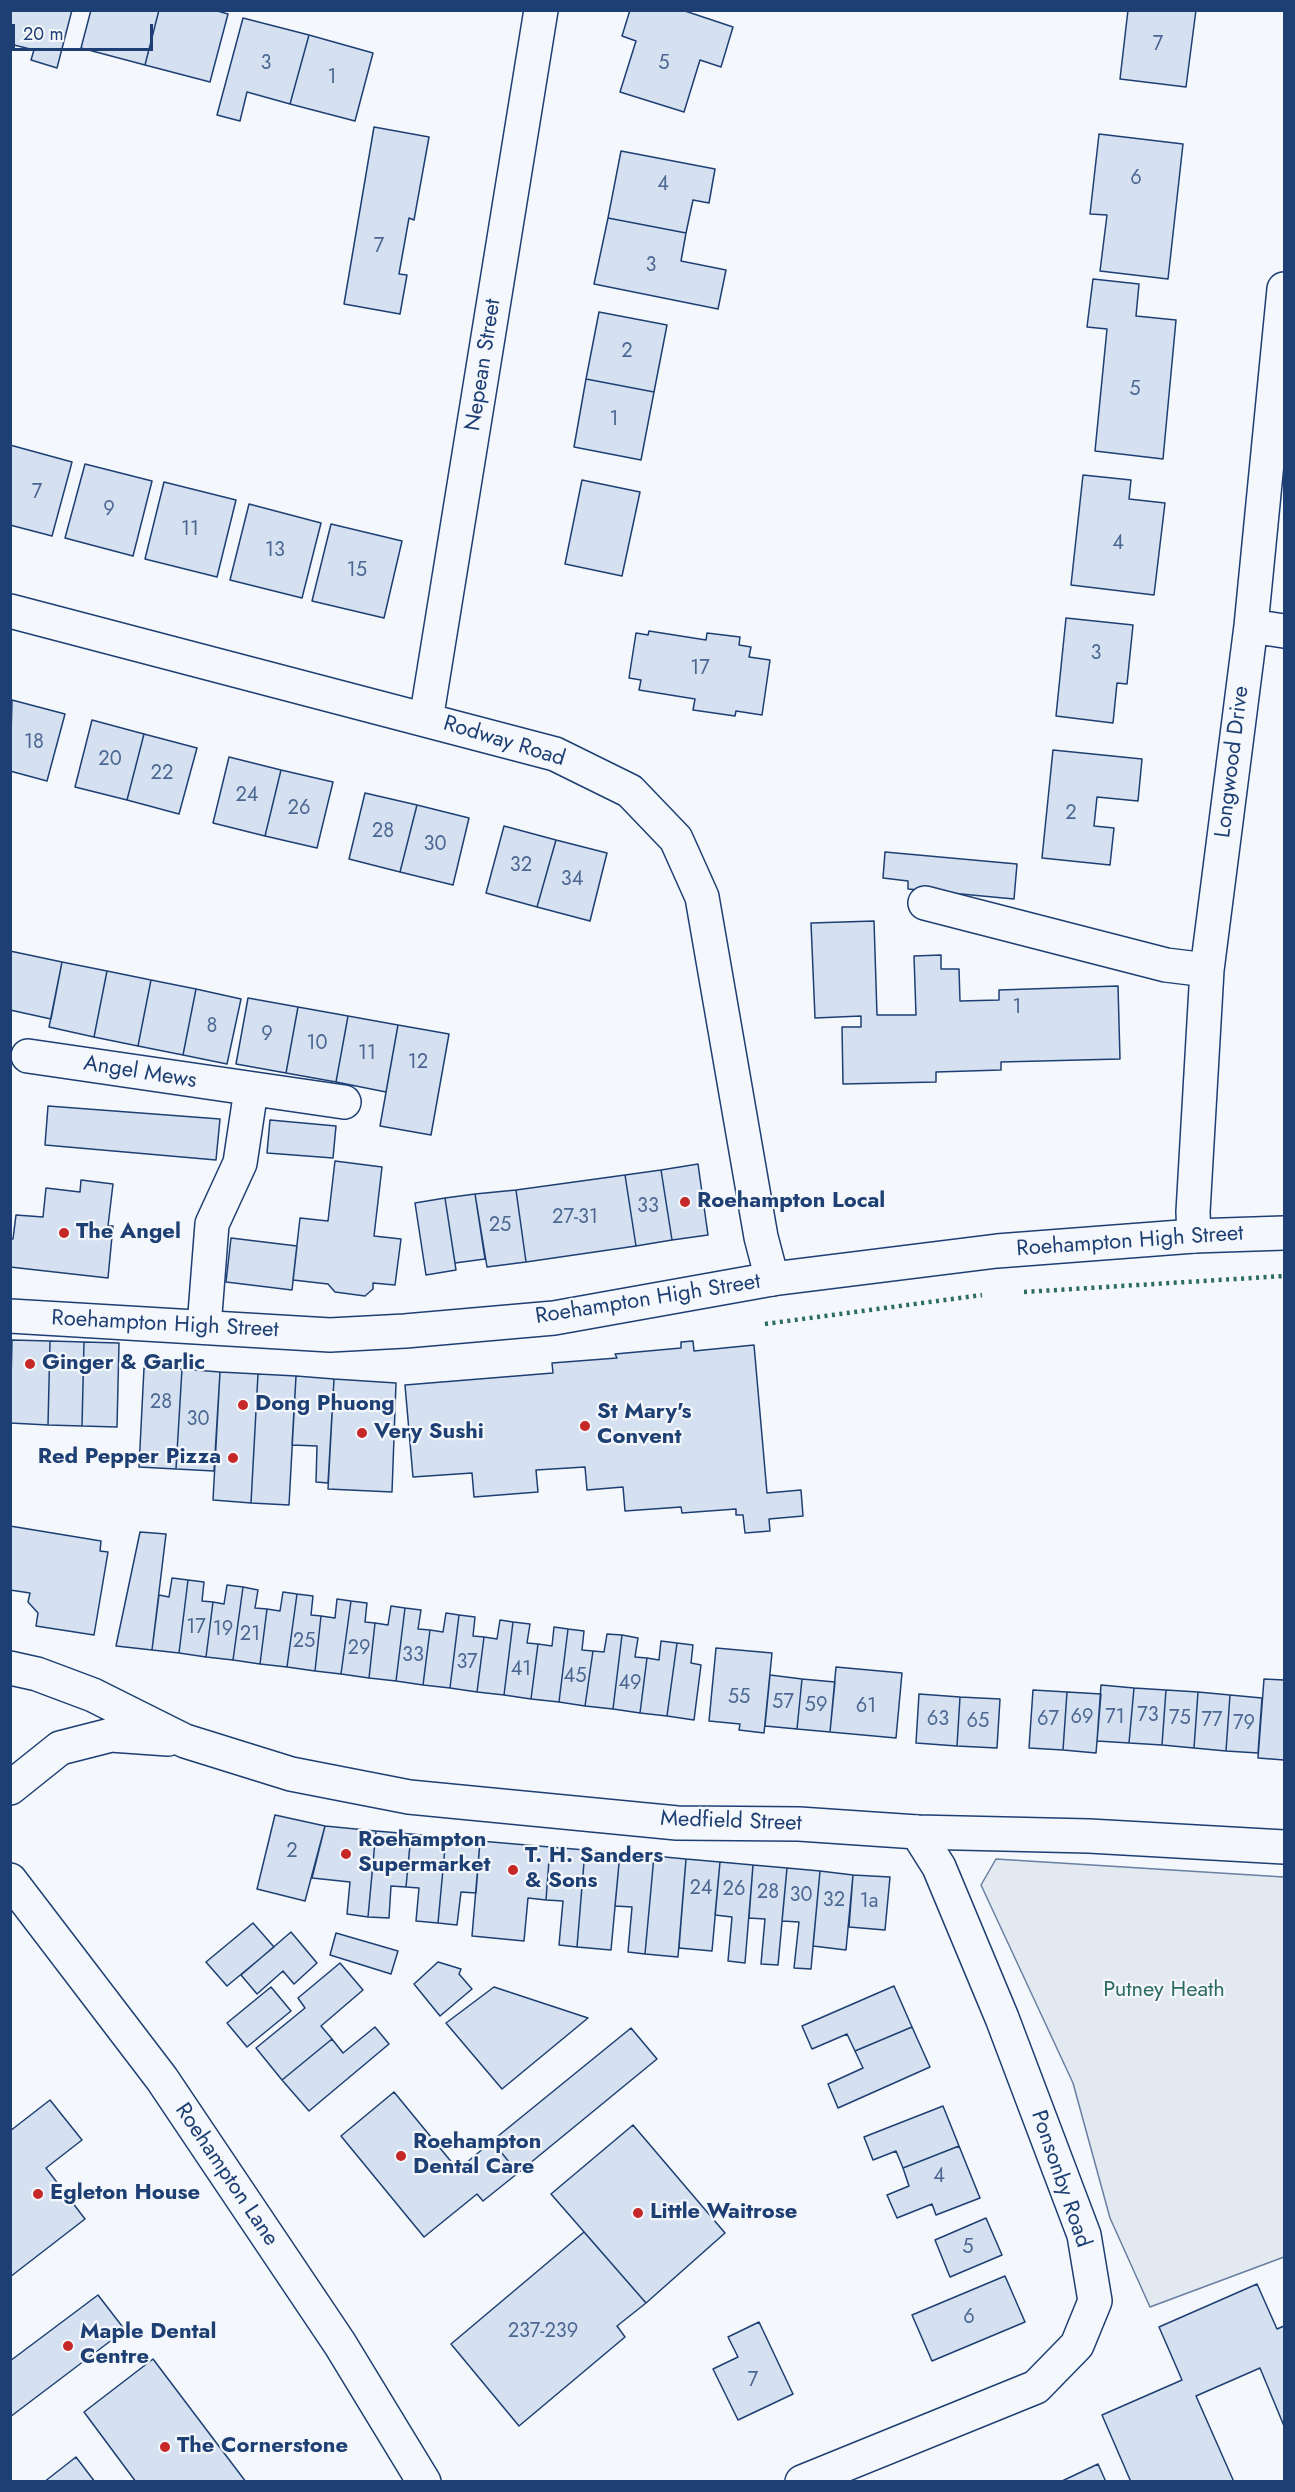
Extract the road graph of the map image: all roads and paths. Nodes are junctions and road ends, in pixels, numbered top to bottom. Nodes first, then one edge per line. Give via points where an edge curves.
1 (541, 10) edge
2 (1284, 289) edge
3 (10, 611) edge
4 (1251, 626) junction
5 (1284, 631) edge
6 (426, 720) junction
7 (925, 903) dead end
8 (1207, 970) junction
9 (28, 1056) dead end
10 (251, 1090) junction
11 (344, 1102) dead end
12 (1284, 1233) edge
13 (1194, 1236) junction
14 (771, 1280) junction
15 (10, 1316) edge
16 (204, 1327) junction
17 (10, 1668) edge
18 (185, 1741) junction
19 (10, 1788) edge
20 (916, 1832) junction
21 (1284, 1847) edge
22 (10, 1880) edge
23 (424, 2481) edge
24 (802, 2481) edge

1 - 6 main road, Nepean Street
2 - 4 main road, Longwood Drive
3 - 6 main road, Rodway Road
4 - 5 main road
4 - 8 main road, Longwood Drive
6 - 14 main road, Rodway Road via 555,754 630,791 676,839 702,897 760,1237
7 - 8 main road via 1166,965
8 - 13 main road, Longwood Drive
9 - 10 main road, Angel Mews
10 - 11 main road, Angel Mews
10 - 16 main road via 240,1163 212,1224
12 - 13 main road, Roehampton High Street
13 - 14 main road, Roehampton High Street via 998,1251
14 - 16 main road, Roehampton High Street via 554,1318 405,1331 330,1335
15 - 16 main road, Roehampton High Street
17 - 18 main road, Medfield Street via 93,1695
18 - 19 main road, Medfield Street via 111,1735 60,1749
18 - 20 main road, Medfield Street via 291,1774 409,1797 677,1823 799,1824
20 - 21 main road, Medfield Street via 1089,1836
20 - 24 main road, Ponsonby Road via 939,1867 1002,2018 1084,2235 1095,2301 1077,2345 1036,2387
22 - 23 main road, Roehampton Lane via 162,2079 340,2344

